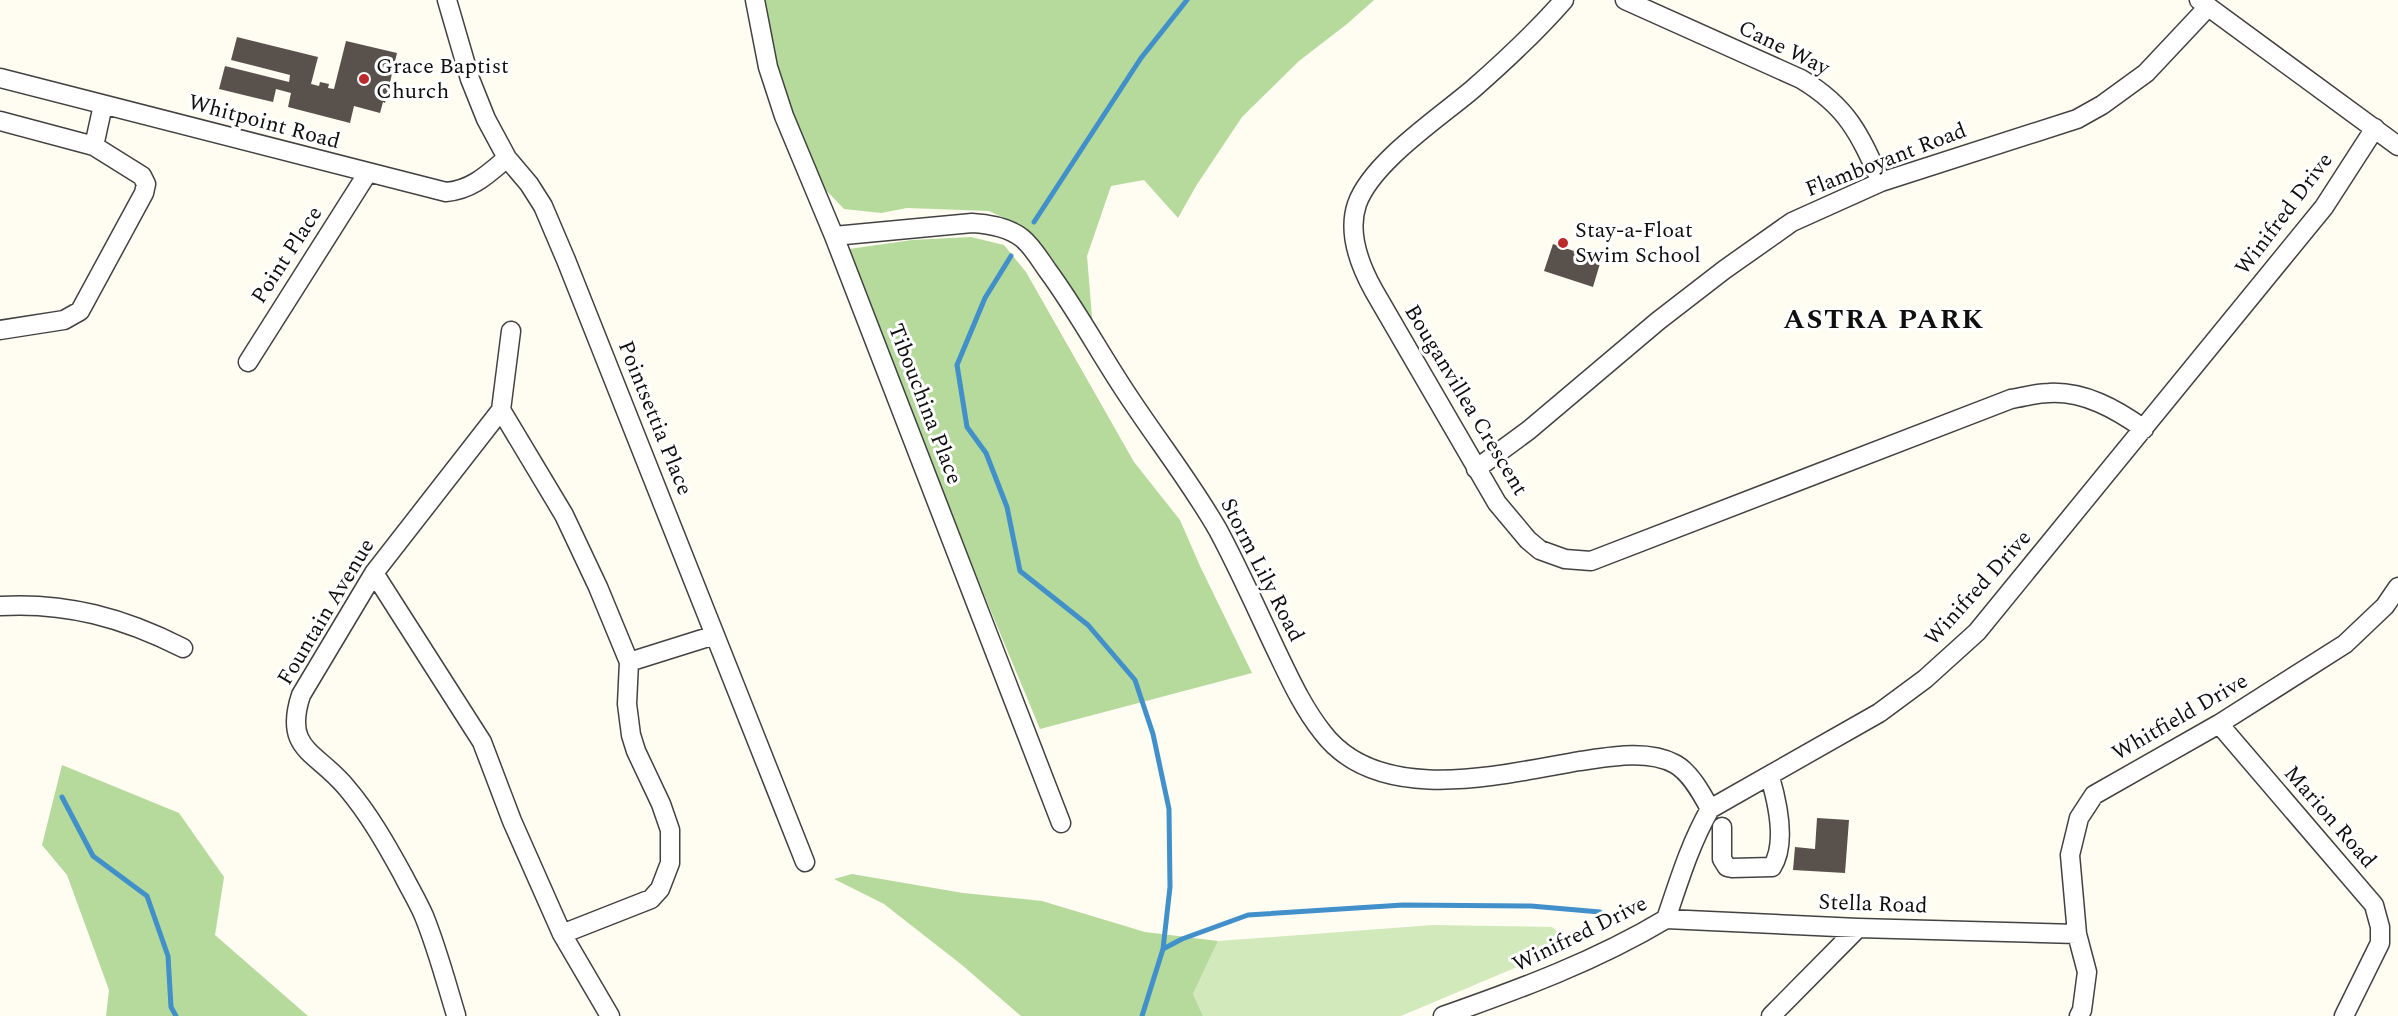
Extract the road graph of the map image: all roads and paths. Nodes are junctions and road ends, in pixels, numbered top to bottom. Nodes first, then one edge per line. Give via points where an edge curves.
1 (447, 0) edge
2 (755, 0) edge
3 (1564, 0) edge
4 (1625, 0) edge
5 (2204, 4) edge
6 (0, 78) edge
7 (103, 105) junction
8 (0, 121) edge
9 (2375, 128) junction
10 (94, 146) junction
11 (2398, 146) edge
12 (507, 158) junction
13 (368, 174) junction
14 (1881, 182) junction
15 (834, 236) junction
16 (0, 330) edge
17 (511, 331) dead end
18 (248, 362) dead end
19 (501, 410) junction
20 (2144, 429) junction
21 (1476, 469) junction
22 (374, 573) junction
23 (2398, 587) edge
24 (0, 606) edge
25 (715, 634) junction
26 (183, 648) dead end
27 (628, 662) junction
28 (2219, 724) junction
29 (1770, 777) junction
30 (1710, 809) junction
31 (1061, 823) dead end
32 (1722, 827) dead end
33 (805, 862) dead end
34 (1666, 919) junction
35 (1857, 928) junction
36 (562, 934) junction
37 (2077, 934) junction
38 (456, 1016) edge
39 (610, 1016) edge
40 (1443, 1016) edge
41 (1771, 1016) edge
42 (2079, 1016) edge
43 (2344, 1016) edge

1 - 12 street, Pointsettia Place via 470,79
2 - 15 street, Tibouchina Place via 768,67 784,116
3 - 21 street, Bouganvillea Crescent via 1532,36 1399,149 1365,188 1354,216 1357,252 1365,276
4 - 14 street, Cane Way via 1822,92 1855,127
5 - 9 street
5 - 14 street, Flamboyant Road via 2146,73 2102,105 2077,118
6 - 7 street, Whitpoint Road
7 - 10 street
7 - 13 street, Whitpoint Road
8 - 10 street
9 - 11 street
9 - 20 street, Winifred Drive via 2324,207
10 - 16 street via 142,176 146,184 144,193 80,311 64,320
12 - 13 street, Whitpoint Road via 460,191 446,192
12 - 25 street, Pointsettia Place via 543,206
13 - 18 street, Point Place
14 - 21 street, Flamboyant Road via 1792,222 1724,270
15 - 30 street, Storm Lily Road via 972,223 1010,231 1022,238 1057,283 1197,497 1238,569 1296,693 1338,749 1361,764 1387,773 1429,780 1476,777 1608,757 1659,758 1677,765
15 - 31 street, Tibouchina Place
17 - 19 street
19 - 22 street, Fountain Avenue
19 - 27 street via 564,515
20 - 21 street, Bouganvillea Crescent via 2120,412 2073,394 2047,393 2011,399 1591,561 1564,559 1540,550 1497,503
20 - 29 street, Winifred Drive via 1977,632 1925,679 1879,713
22 - 36 street via 482,742
22 - 38 street, Fountain Avenue via 301,695 294,728 299,740 335,774 368,814 384,841 423,913
23 - 28 street, Whitfield Drive via 2385,606 2345,644
24 - 26 street via 60,607 96,614 138,626
25 - 27 street
25 - 33 street, Pointsettia Place
27 - 36 street via 631,735 670,830 670,863 660,889 651,899
28 - 37 street, Whitfield Drive via 2116,781 2089,802 2079,818 2070,855
28 - 43 street, Marion Road via 2374,905 2380,943
29 - 30 street, Winifred Drive
29 - 32 street via 1780,818 1777,855 1772,867 1727,867 1722,858
30 - 34 street, Winifred Drive via 1696,833
34 - 35 street, Stella Road
34 - 40 street, Winifred Drive via 1629,942 1529,987
35 - 37 street, Stella Road
35 - 41 street
36 - 39 street
37 - 42 street, Whitfield Drive via 2087,972

